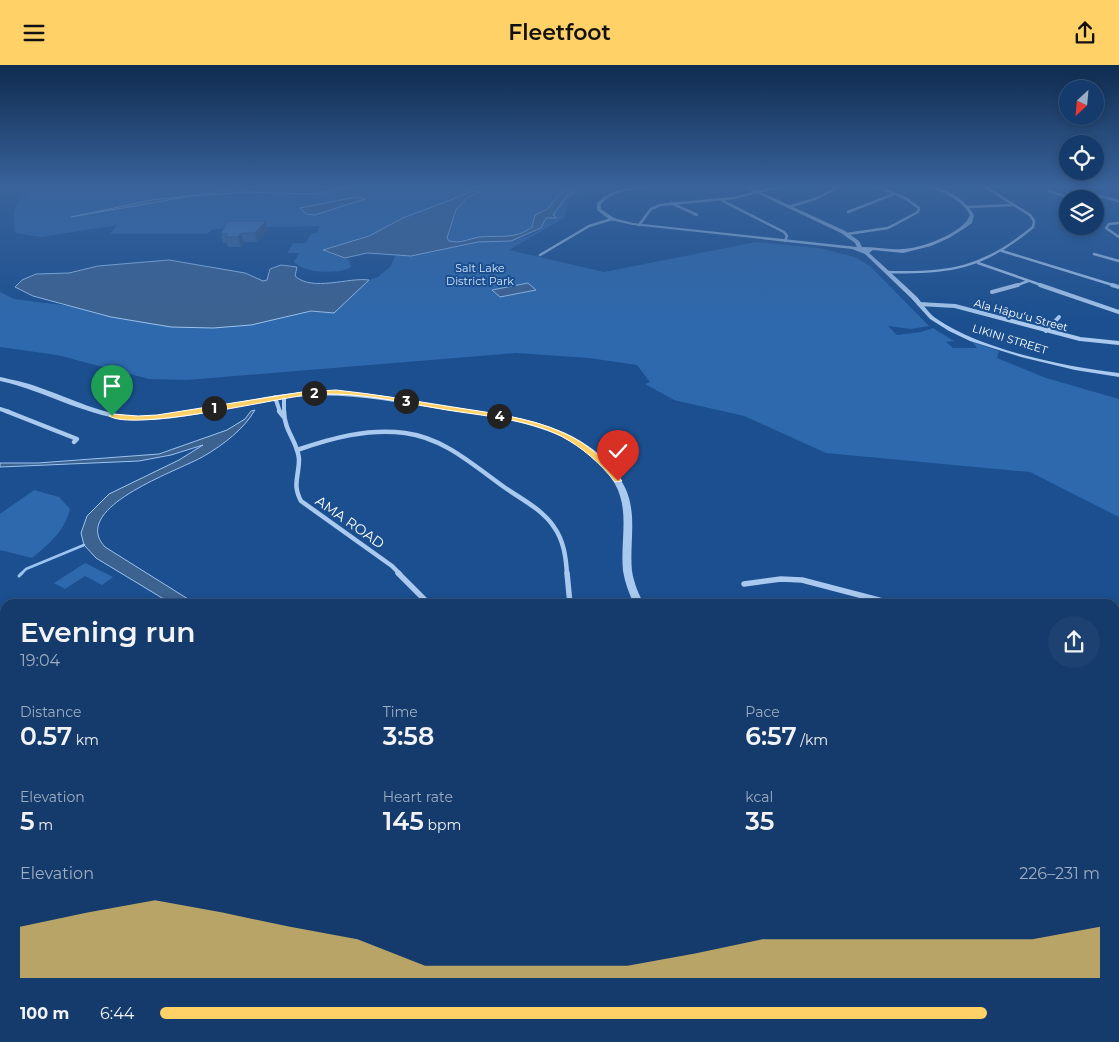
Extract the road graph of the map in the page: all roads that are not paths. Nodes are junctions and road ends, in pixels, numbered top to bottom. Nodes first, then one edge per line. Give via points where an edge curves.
1 (581, 232) edge
2 (699, 232) edge
3 (783, 232) edge
4 (840, 232) edge
5 (867, 232) edge
6 (954, 232) edge
7 (1026, 232) edge
8 (847, 235) junction
9 (785, 241) junction
10 (857, 248) junction
11 (1002, 251) junction
12 (869, 252) junction
13 (1094, 254) dead end
14 (540, 255) dead end
15 (1119, 261) edge
16 (978, 263) junction
17 (887, 272) junction
18 (1028, 281) junction
19 (1119, 287) edge
20 (992, 292) dead end
21 (919, 304) junction
22 (1119, 313) edge
23 (1059, 317) dead end
24 (1046, 331) junction
25 (1119, 343) edge
26 (1119, 375) edge
27 (0, 379) edge
28 (284, 396) junction
29 (275, 397) junction
30 (0, 409) edge
31 (283, 416) junction
32 (74, 442) dead end
33 (297, 450) junction
34 (744, 584) dead end
35 (424, 599) edge
36 (569, 599) edge
37 (636, 599) edge
38 (875, 599) edge

1 - 14 street
2 - 9 street
3 - 9 street via 787,236
4 - 8 street
5 - 8 street
6 - 12 street via 928,246 904,251
7 - 11 street
8 - 10 street
9 - 10 street
10 - 12 street via 858,252
11 - 16 street
11 - 19 street
12 - 17 street, LIKINI STREET
13 - 15 street
16 - 17 street via 942,273
16 - 18 street
17 - 21 street, LIKINI STREET
18 - 20 street
18 - 22 street
21 - 24 street, Ala Hāpuʻu Street via 955,306
21 - 26 street, LIKINI STREET via 941,325 986,344 1077,368
23 - 24 street
24 - 25 street, Ala Hāpuʻu Street via 1093,342
27 - 29 street via 40,388 90,410 128,418 169,415
28 - 29 street
28 - 31 street, AMA ROAD
28 - 37 street via 336,392 376,396 518,420 557,432 577,443 606,465 627,501 630,519 628,570
29 - 31 street, AMA ROAD
30 - 32 street via 76,439
31 - 33 street, AMA ROAD
33 - 35 street, AMA ROAD via 299,464 295,490 301,501 392,565
33 - 36 street via 349,435 382,431 413,434 447,447 551,523 563,548
34 - 38 street via 802,580

